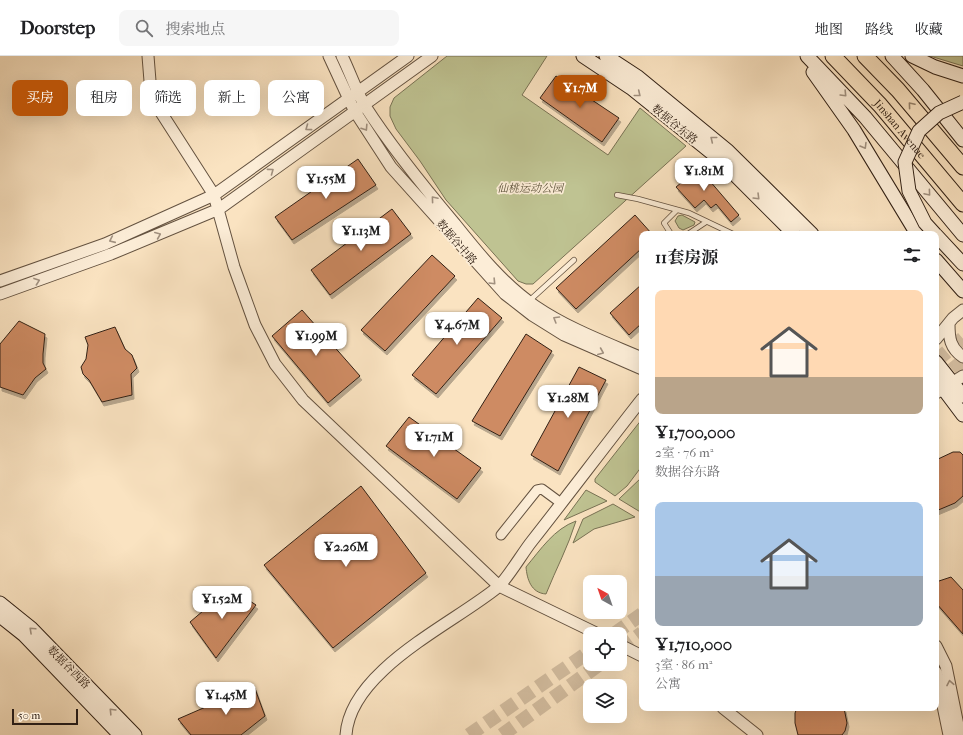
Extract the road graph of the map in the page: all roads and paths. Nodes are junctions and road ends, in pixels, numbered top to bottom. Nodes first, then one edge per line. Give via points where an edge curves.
1 (148, 56) edge
2 (329, 56) edge
3 (342, 56) edge
4 (408, 56) edge
5 (432, 56) edge
6 (583, 56) edge
7 (606, 56) edge
8 (802, 56) edge
9 (807, 56) edge
10 (833, 56) edge
11 (865, 56) edge
12 (892, 56) edge
13 (912, 56) edge
14 (963, 76) edge
15 (359, 91) junction
16 (349, 99) junction
17 (963, 102) edge
18 (364, 104) junction
19 (354, 110) junction
20 (963, 140) edge
21 (963, 167) edge
22 (214, 195) junction
23 (617, 195) dead end
24 (963, 204) edge
25 (219, 209) junction
26 (677, 210) junction
27 (706, 222) junction
28 (670, 231) edge
29 (692, 231) edge
30 (726, 231) edge
31 (791, 231) edge
32 (809, 231) edge
33 (915, 231) edge
34 (933, 231) edge
35 (963, 235) edge
36 (939, 237) edge
37 (574, 260) dead end
38 (939, 264) edge
39 (963, 264) edge
40 (0, 281) edge
41 (963, 292) edge
42 (0, 294) edge
43 (529, 301) junction
44 (963, 310) edge
45 (951, 321) junction
46 (939, 335) edge
47 (639, 357) edge
48 (963, 357) edge
49 (639, 368) edge
50 (939, 369) edge
51 (946, 384) edge
52 (963, 396) edge
53 (639, 403) edge
54 (963, 415) edge
55 (561, 503) junction
56 (501, 535) dead end
57 (499, 586) junction
58 (0, 603) edge
59 (0, 616) edge
60 (584, 627) edge
61 (627, 648) edge
62 (939, 652) edge
63 (639, 654) edge
64 (939, 687) edge
65 (86, 691) junction
66 (727, 711) edge
67 (120, 735) edge
68 (135, 735) edge
69 (346, 735) edge
70 (757, 735) edge
71 (949, 735) edge
72 (960, 735) edge

1 - 22 street via 155,103
2 - 16 street, 数据谷中路
3 - 15 street, 数据谷中路
4 - 15 street
5 - 18 street
6 -> 31 main road, 数据谷东路 via 631,88 718,158
32 -> 7 main road, 数据谷东路 via 728,151 638,77
8 -> 33 main road via 854,130
9 -> 35 main road via 865,117
10 - 24 highway, Jinshan Avenue via 880,105
21 -> 11 highway via 898,90
12 - 20 main road
13 - 14 main road via 935,68
15 - 16 street
15 - 18 street, 数据谷中路
16 - 19 street, 数据谷中路
16 -> 22 street
17 - 34 main road, bridge via 939,113 919,131 906,162 909,191 925,223
18 - 19 street
43 -> 18 street, 数据谷中路 via 487,263 402,161
25 -> 19 street
19 -> 49 street, 数据谷中路 via 390,167 505,294 564,335
22 - 25 street
22 -> 40 street via 105,244
23 - 26 lane
42 -> 25 street via 111,254
25 - 57 street via 234,267 250,310 275,364 303,400
26 - 27 lane
26 - 28 lane via 664,223
27 - 29 lane
27 - 30 lane
36 - 39 main road
37 - 43 lane
38 - 41 main road
47 -> 43 street, 数据谷中路 via 586,336
44 - 45 street
45 - 46 street
45 - 48 street via 949,340
50 - 51 main road
51 - 52 main road
51 - 54 main road
53 - 55 street
55 - 56 street via 542,489 536,490
55 - 57 street
57 - 60 street
57 - 69 street via 398,658 370,683 357,702
65 -> 58 main road, 数据谷西路 via 30,628
59 - 65 main road, 数据谷西路
61 - 63 street
72 -> 62 street via 946,666
64 - 71 street
65 - 67 main road, 数据谷西路
68 -> 65 main road, 数据谷西路
66 - 70 street

